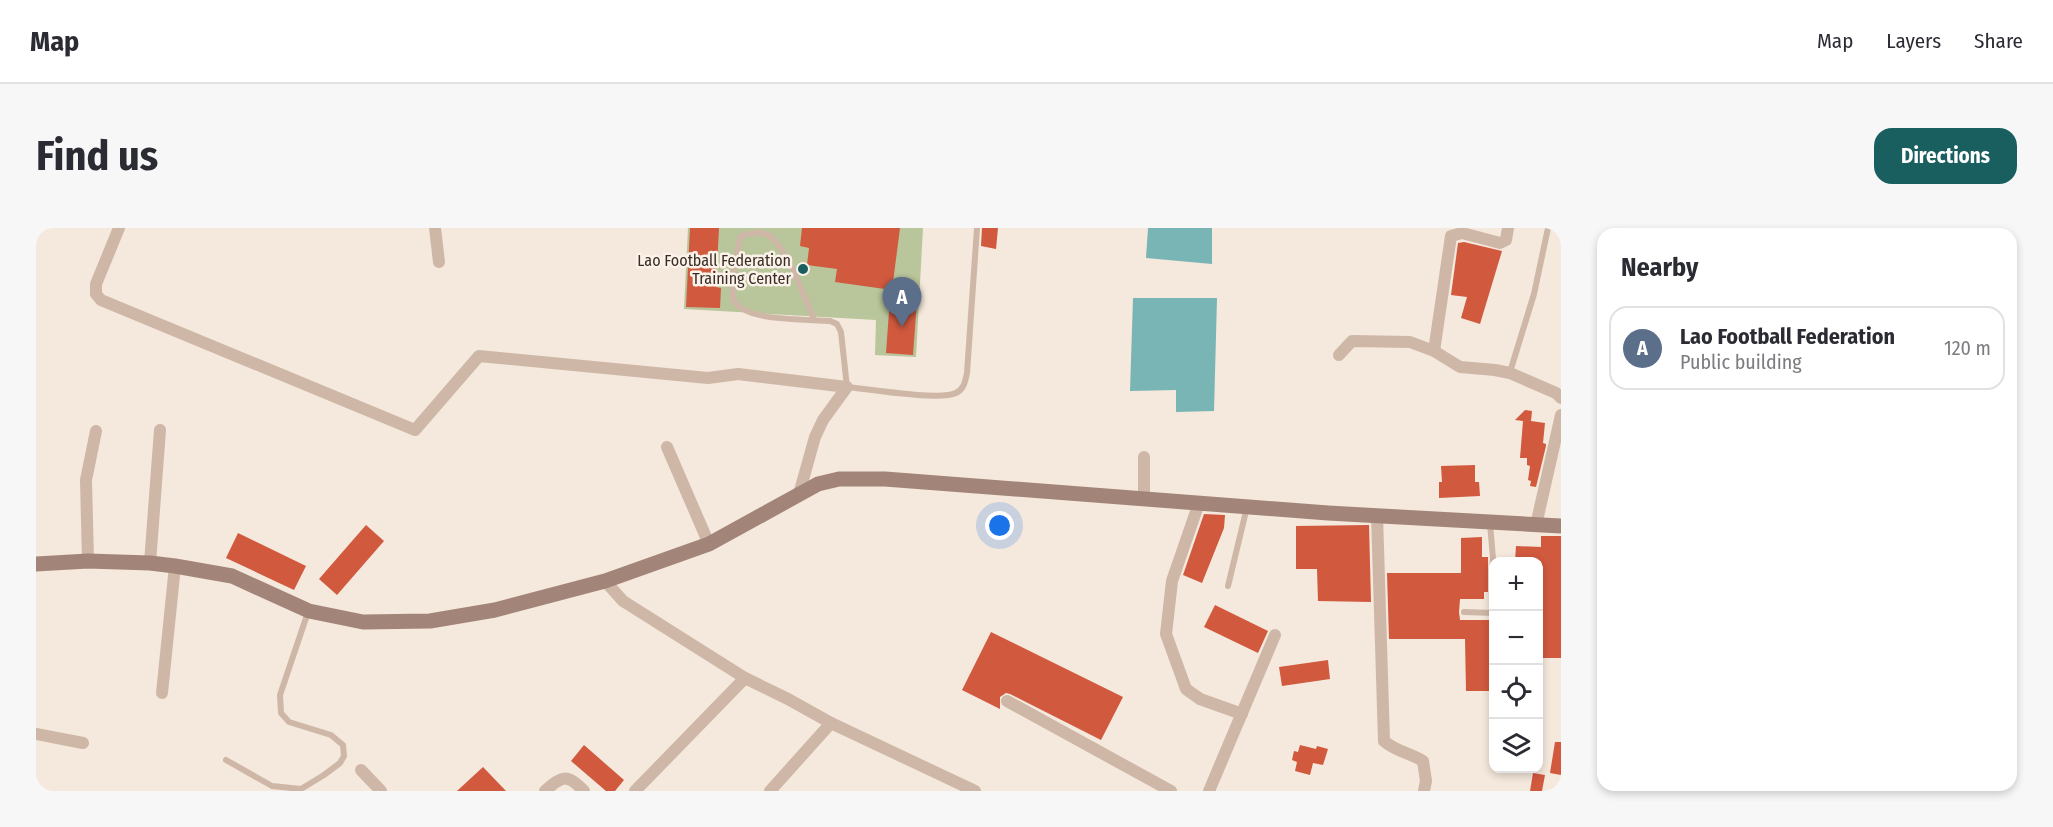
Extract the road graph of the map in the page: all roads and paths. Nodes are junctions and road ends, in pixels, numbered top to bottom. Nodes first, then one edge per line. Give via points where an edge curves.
1 (119, 228) edge
2 (435, 228) edge
3 (977, 228) edge
4 (1508, 228) edge
5 (1548, 228) edge
6 (439, 262) dead end
7 (814, 319) junction
8 (1434, 351) junction
9 (1339, 355) dead end
10 (1510, 373) junction
11 (847, 387) junction
12 (1561, 398) edge
13 (1561, 415) edge
14 (160, 430) dead end
15 (96, 431) dead end
16 (667, 447) dead end
17 (1144, 458) dead end
18 (799, 494) junction
19 (1144, 498) junction
20 (1199, 503) junction
21 (1247, 506) junction
22 (1377, 515) junction
23 (1490, 522) junction
24 (1536, 525) junction
25 (1561, 526) edge
26 (709, 544) junction
27 (1493, 557) edge
28 (88, 561) junction
29 (150, 562) junction
30 (36, 564) edge
31 (175, 566) junction
32 (605, 581) junction
33 (1228, 586) dead end
34 (309, 611) junction
35 (1464, 612) dead end
36 (1489, 613) edge
37 (1275, 635) dead end
38 (746, 678) junction
39 (162, 693) dead end
40 (1007, 701) dead end
41 (1242, 714) junction
42 (831, 723) junction
43 (36, 734) edge
44 (82, 743) dead end
45 (226, 760) dead end
46 (361, 770) dead end
47 (381, 791) edge
48 (545, 791) edge
49 (584, 791) edge
50 (635, 791) edge
51 (770, 791) edge
52 (975, 791) edge
53 (1171, 791) edge
54 (1209, 791) edge
55 (1424, 791) edge

1 - 11 street via 96,284 101,300 415,430 479,356 708,378 738,374
2 - 6 street
3 - 11 lane via 964,386 949,396
4 - 8 street via 1506,240 1500,243 1462,233 1451,236
5 - 10 lane via 1534,294
7 - 7 lane via 782,249 761,232 741,236 736,251 733,298 738,306 761,316
7 - 11 lane via 837,324 841,332
8 - 9 street via 1410,342 1352,340
8 - 10 street via 1460,367
10 - 12 street
11 - 18 street via 815,437
13 - 24 street
14 - 29 street
15 - 28 street via 86,480
16 - 26 street
17 - 19 street
18 - 19 street via 839,479 885,479
18 - 26 street
19 - 20 street
20 - 21 street
20 - 41 street via 1172,581 1166,634 1186,689 1200,699
21 - 22 street
21 - 33 lane
22 - 23 street
22 - 55 street via 1384,741 1423,761
23 - 24 street
23 - 27 lane
24 - 25 street
26 - 32 street
28 - 29 street
28 - 30 street
29 - 31 street
31 - 34 street via 232,576
31 - 39 street
32 - 34 street via 495,610 430,621 363,622
32 - 38 street via 623,602
34 - 45 lane via 280,695 281,713 289,722 331,735 343,745 345,756 301,789 272,786
35 - 36 lane
37 - 41 street
38 - 42 street
38 - 50 street
40 - 53 street
41 - 54 street
42 - 51 street
42 - 52 street
43 - 44 street
46 - 47 street
48 - 49 street via 565,778

